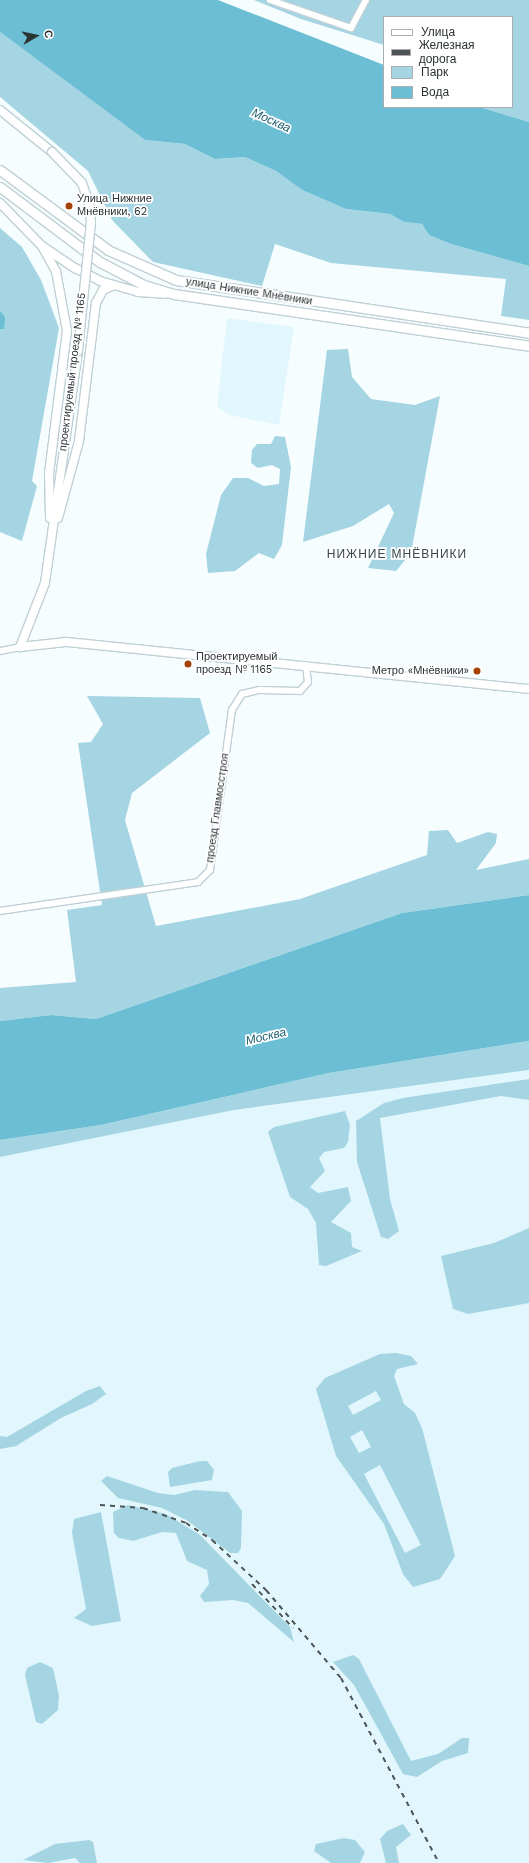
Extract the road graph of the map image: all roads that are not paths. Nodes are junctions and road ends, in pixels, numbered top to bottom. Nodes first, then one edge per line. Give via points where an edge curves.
1 (270, 0) edge
2 (366, 0) edge
3 (0, 110) edge
4 (0, 170) edge
5 (0, 187) edge
6 (0, 203) edge
7 (42, 246) junction
8 (114, 285) junction
9 (174, 294) junction
10 (436, 319) junction
11 (434, 333) junction
12 (529, 333) edge
13 (529, 346) edge
14 (50, 545) junction
15 (20, 647) junction
16 (0, 651) edge
17 (306, 664) junction
18 (529, 689) edge
19 (0, 911) edge

1 - 2 street via 351,28
3 - 14 street, проектируемый проезд № 1165, bridge via 52,152 82,183 89,202 91,222 78,351
4 - 10 main road, улица Нижние Мнёвники via 108,250 156,274 208,287
5 - 9 main road, улица Нижние Мнёвники via 100,262 144,284
6 - 7 street
7 - 8 street via 81,271
7 - 14 street via 56,271 67,331 49,473
8 - 9 street via 138,292
8 - 14 street via 103,290 96,303 79,441
9 - 11 main road, улица Нижние Мнёвники
10 - 11 street
10 - 12 main road, улица Нижние Мнёвники
11 - 13 main road, улица Нижние Мнёвники
14 - 15 street, проектируемый проезд № 1165 via 45,583
15 - 16 street
15 - 17 street via 66,642
17 - 18 street
17 - 19 street, проезд Главмосстроя via 308,682 300,691 260,690 242,694 232,710 210,870 198,882

